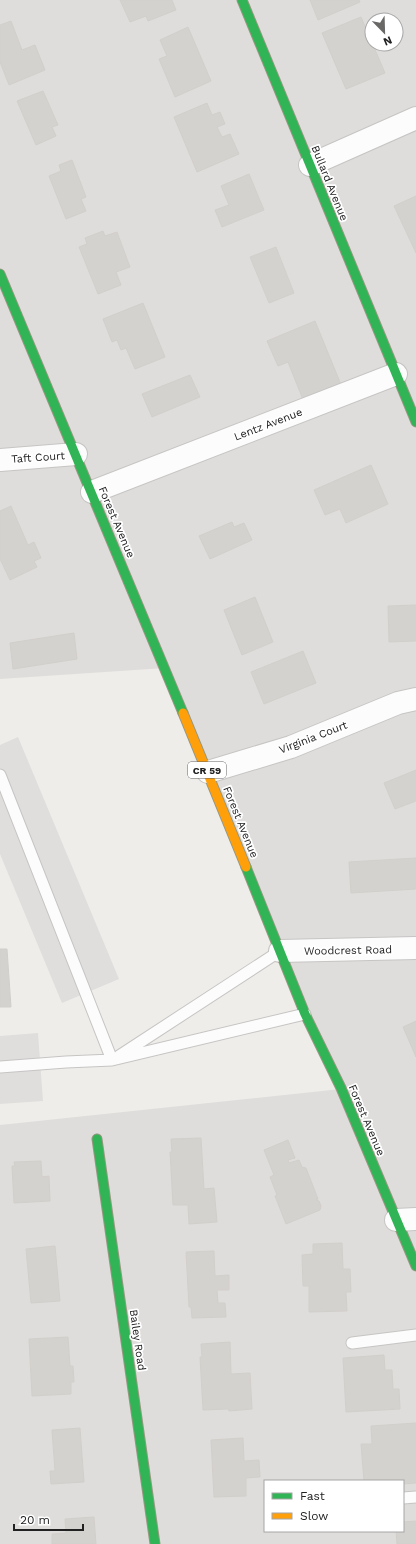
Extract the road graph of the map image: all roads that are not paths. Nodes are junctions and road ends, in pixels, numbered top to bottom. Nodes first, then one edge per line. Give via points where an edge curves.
1 (242, 0) edge
2 (416, 118) edge
3 (310, 165) junction
4 (0, 274) edge
5 (396, 374) junction
6 (416, 422) edge
7 (76, 454) junction
8 (0, 460) edge
9 (92, 492) junction
10 (416, 699) edge
11 (208, 772) junction
12 (0, 775) edge
13 (416, 948) edge
14 (280, 951) junction
15 (305, 1014) junction
16 (112, 1060) junction
17 (0, 1067) edge
18 (97, 1139) dead end
19 (406, 1219) edge
20 (416, 1266) edge
21 (416, 1335) edge
22 (352, 1342) dead end
23 (416, 1497) edge
24 (404, 1498) edge
25 (155, 1544) edge

1 - 3 main road, Bullard Avenue
2 - 3 street
3 - 5 main road, Bullard Avenue
4 - 7 main road, Forest Avenue / CR 59
5 - 6 main road
5 - 9 street, Lentz Avenue
7 - 8 street, Taft Court
7 - 9 main road, Forest Avenue / CR 59
9 - 11 main road, Forest Avenue / CR 59
10 - 11 street, Virginia Court via 398,703 291,747
11 - 14 main road, Forest Avenue / CR 59
12 - 16 lane
13 - 14 street, Woodcrest Road
14 - 15 main road, Forest Avenue / CR 59
14 - 16 lane
15 - 16 lane
15 - 19 main road, Forest Avenue / CR 59
16 - 17 lane
18 - 25 main road, Bailey Road
19 - 20 main road, Forest Avenue / CR 59
21 - 22 lane
23 - 24 lane

